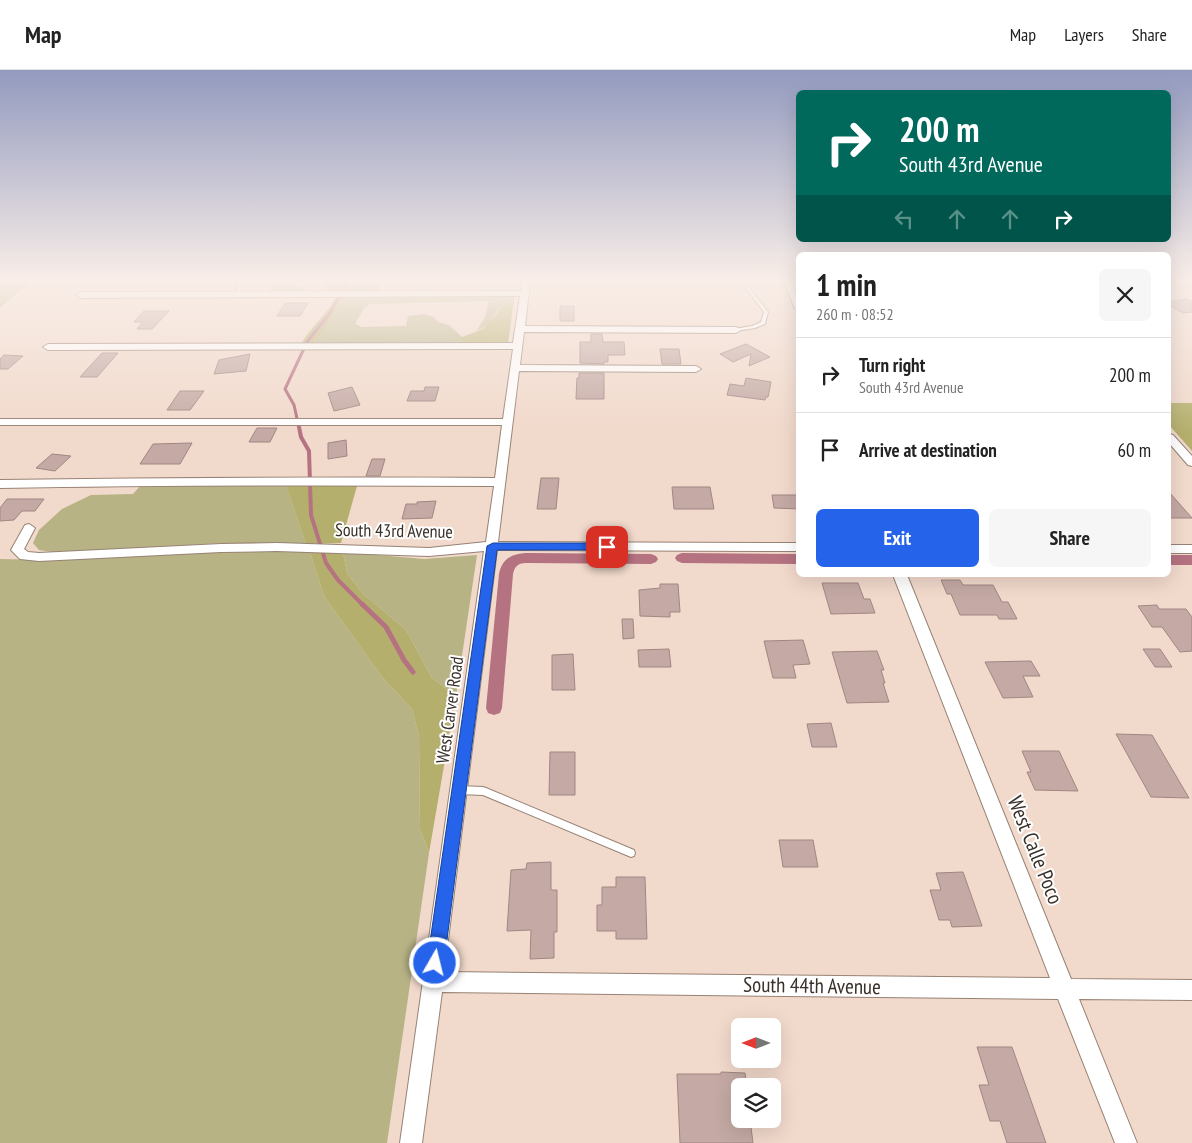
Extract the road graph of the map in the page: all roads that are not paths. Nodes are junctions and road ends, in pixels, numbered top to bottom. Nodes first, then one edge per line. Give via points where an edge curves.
1 (520, 332) edge
2 (518, 346) junction
3 (48, 347) dead end
4 (515, 368) junction
5 (696, 369) dead end
6 (0, 422) edge
7 (508, 422) junction
8 (1171, 440) edge
9 (1192, 463) edge
10 (499, 482) junction
11 (0, 484) edge
12 (28, 528) dead end
13 (493, 546) junction
14 (796, 547) edge
15 (1171, 549) edge
16 (1192, 549) edge
17 (901, 577) edge
18 (459, 790) junction
19 (631, 853) dead end
20 (433, 982) junction
21 (1066, 988) junction
22 (1192, 990) edge
23 (411, 1143) edge
24 (1126, 1143) edge

1 - 2 street, West Carver Road
2 - 3 street
2 - 4 street, West Carver Road
4 - 5 street
4 - 7 street, West Carver Road
6 - 7 street
7 - 10 street, West Carver Road
8 - 9 street
10 - 11 street
10 - 13 street, West Carver Road
12 - 13 street, South 43rd Avenue via 17,550 25,556 39,557 221,548 320,547 429,552
13 - 14 street, South 43rd Avenue
13 - 18 street, West Carver Road
15 - 16 street
17 - 21 street, West Calle Poco
18 - 19 lane via 483,791
18 - 20 street, West Carver Road
20 - 21 street, South 44th Avenue
20 - 23 street, West Carver Road
21 - 22 street, South 44th Avenue
21 - 24 street, West Calle Poco

